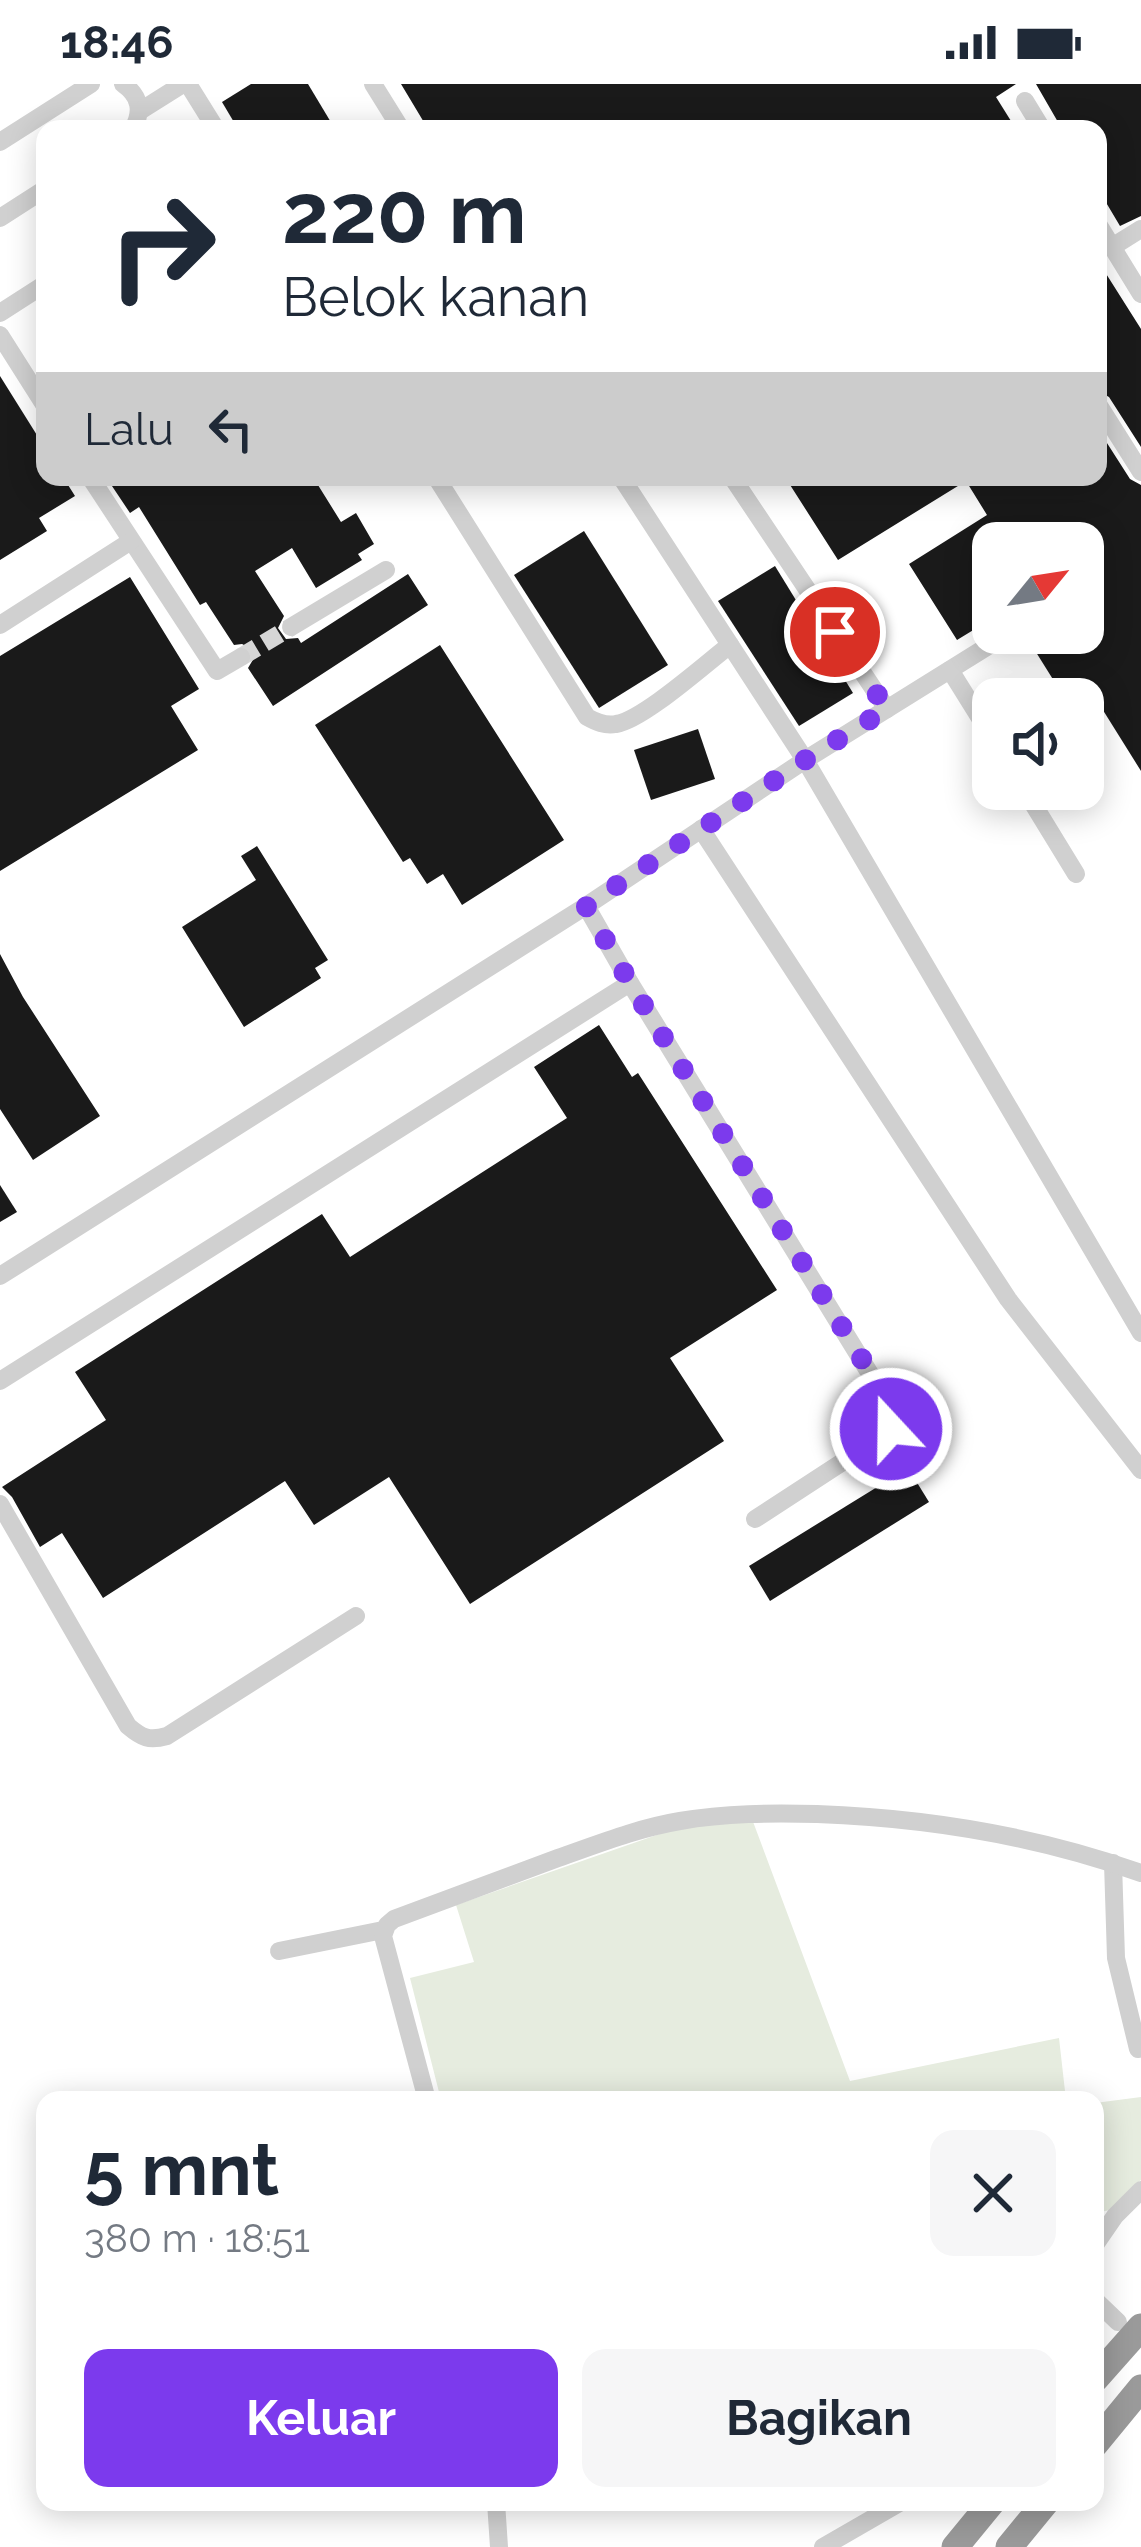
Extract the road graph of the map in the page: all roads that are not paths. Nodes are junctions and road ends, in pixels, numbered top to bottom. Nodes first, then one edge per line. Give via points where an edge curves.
1 (91, 84) edge
2 (186, 84) edge
3 (373, 84) edge
4 (128, 85) edge
5 (1025, 101) dead end
6 (136, 120) edge
7 (210, 120) edge
8 (395, 120) edge
9 (1037, 120) edge
10 (0, 142) edge
11 (36, 195) edge
12 (0, 218) edge
13 (1141, 229) edge
14 (1107, 239) edge
15 (1112, 248) junction
16 (36, 290) edge
17 (1141, 294) edge
18 (0, 313) edge
19 (0, 335) edge
20 (36, 392) edge
21 (1107, 418) edge
22 (1141, 472) edge
23 (97, 486) edge
24 (442, 486) edge
25 (627, 486) edge
26 (738, 486) edge
27 (131, 541) junction
28 (386, 570) dead end
29 (0, 625) edge
30 (291, 628) tunnel mouth
31 (730, 645) junction
32 (976, 654) edge
33 (241, 657) dead end
34 (950, 670) junction
35 (972, 705) edge
36 (887, 709) junction
37 (805, 760) junction
38 (1037, 810) edge
39 (701, 829) junction
40 (1076, 874) dead end
41 (586, 906) junction
42 (630, 983) junction
43 (0, 1276) edge
44 (1133, 1303) edge
45 (1141, 1333) edge
46 (0, 1381) edge
47 (1141, 1470) edge
48 (0, 1504) edge
49 (755, 1519) dead end
50 (356, 1616) dead end
51 (1113, 1863) junction
52 (1141, 1873) edge
53 (383, 1930) junction
54 (279, 1951) dead end
55 (1138, 2049) edge
56 (425, 2091) edge
57 (1141, 2190) edge
58 (1104, 2232) edge
59 (1104, 2306) edge
60 (1130, 2324) edge
61 (1104, 2366) edge
62 (1141, 2388) edge
63 (1104, 2433) edge
64 (497, 2511) edge
65 (886, 2511) edge
66 (985, 2511) edge
67 (1039, 2511) edge
68 (499, 2547) edge
69 (824, 2547) edge
70 (955, 2547) edge
71 (1009, 2547) edge

1 - 10 street
2 - 6 street
2 - 7 street
3 - 8 street
4 - 6 street via 139,104
5 - 9 street
11 - 12 street
13 - 15 street
14 - 15 street
15 - 17 street
16 - 18 street
19 - 20 street
21 - 22 street
23 - 27 street
24 - 31 street via 587,717 619,724 643,712
25 - 31 street
26 - 36 street
27 - 29 street
27 - 33 street via 217,670
28 - 30 street
31 - 37 street
32 - 34 street
34 - 35 street
34 - 36 street
36 - 37 street
37 - 39 street
37 - 44 street
38 - 40 street
39 - 41 street
39 - 47 street via 1008,1299
41 - 42 street
41 - 43 street
42 - 46 street
42 - 49 street via 892,1408 884,1435
44 - 45 street
48 - 50 street via 140,1737 167,1736
51 - 52 street
51 - 53 street via 968,1827 876,1816 720,1815 599,1843 394,1919
51 - 55 street via 1116,1958
53 - 54 street
53 - 56 street
57 - 58 street
59 - 60 street
60 - 61 highway
62 - 63 highway
64 - 68 street
65 - 69 street
66 - 70 highway
67 - 71 highway

